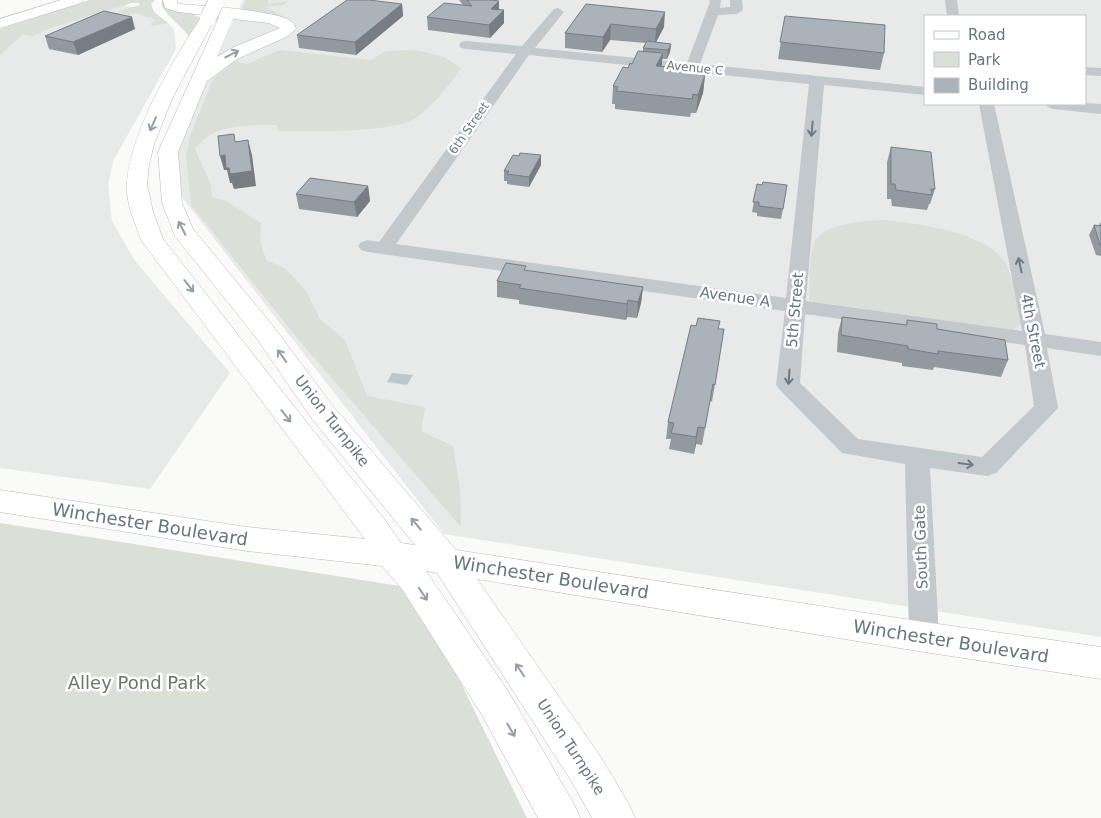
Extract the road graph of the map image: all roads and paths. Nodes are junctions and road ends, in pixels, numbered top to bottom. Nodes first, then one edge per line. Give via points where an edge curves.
1 (42, 0) edge
2 (50, 0) edge
3 (76, 0) edge
4 (160, 0) edge
5 (170, 0) edge
6 (736, 0) edge
7 (951, 0) edge
8 (714, 6) edge
9 (222, 7) edge
10 (558, 12) dead end
11 (0, 14) edge
12 (954, 15) edge
13 (170, 21) dead end
14 (0, 24) edge
15 (181, 32) dead end
16 (466, 45) dead end
17 (526, 51) junction
18 (692, 68) junction
19 (1086, 71) edge
20 (1101, 72) edge
21 (817, 80) junction
22 (196, 85) junction
23 (171, 87) junction
24 (924, 91) edge
25 (987, 105) edge
26 (1065, 105) edge
27 (1101, 108) edge
28 (376, 247) joint
29 (796, 306) junction
30 (1035, 340) junction
31 (1101, 349) edge
32 (917, 457) junction
33 (0, 501) edge
34 (392, 556) junction
35 (447, 561) junction
36 (924, 637) junction
37 (1101, 663) edge
38 (560, 818) edge
39 (615, 818) edge

1 - 11 main road
2 - 11 main road
3 - 14 main road
4 - 13 main road via 156,8
22 -> 5 main road via 219,61 233,52 281,34 288,30 287,25 272,19 178,8 170,5
6 - 8 street via 737,10
7 - 12 street
8 - 18 street
9 - 22 main road, Union Turnpike
9 - 23 main road, Union Turnpike
10 - 17 street, 6th Street
15 - 23 main road via 182,41
16 - 17 street, Avenue C
17 - 18 street, Avenue C
17 - 28 street, 6th Street
18 - 21 street, Avenue C
19 - 20 street
21 - 24 street, Avenue C
21 -> 29 street, 5th Street
35 -> 22 main road, Union Turnpike via 322,412 264,330 183,232 172,203 168,152
23 -> 34 main road, Union Turnpike via 143,145 137,184 152,240 374,528
30 -> 25 street, 4th Street
26 - 27 street
28 - 29 street, Avenue A
29 - 30 street, Avenue A
29 -> 32 street, 5th Street via 788,385 851,447
30 - 31 street, Avenue A
32 -> 30 street, 4th Street via 987,467 1046,408
32 - 36 street, South Gate
33 - 34 main road, Winchester Boulevard via 247,539
34 - 35 main road, Winchester Boulevard
34 -> 38 main road, Union Turnpike via 414,580 495,703
35 - 36 main road, Winchester Boulevard
39 -> 35 main road, Union Turnpike via 586,769
36 - 37 main road, Winchester Boulevard

